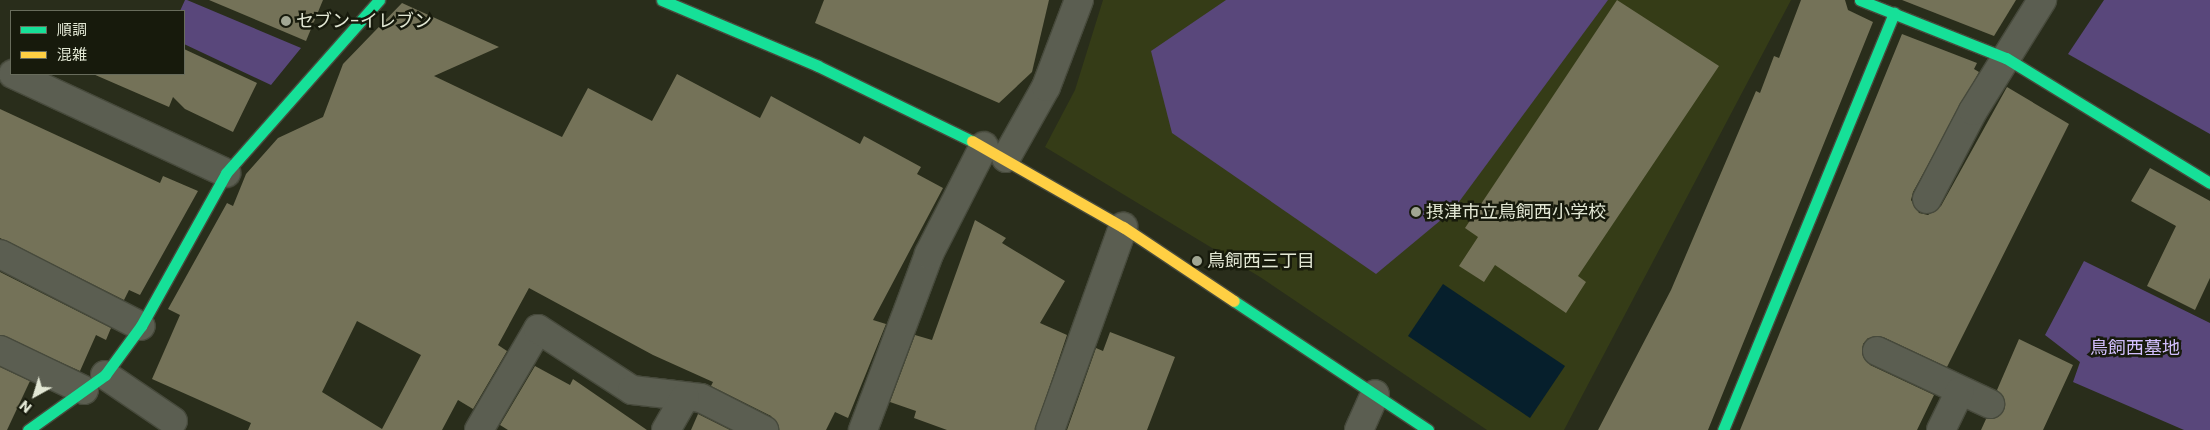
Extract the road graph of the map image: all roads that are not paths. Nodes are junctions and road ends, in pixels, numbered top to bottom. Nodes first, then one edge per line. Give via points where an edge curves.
1 (379, 0) edge
2 (662, 0) edge
3 (1079, 0) edge
4 (1860, 0) edge
5 (2042, 0) edge
6 (1894, 13) junction
7 (2006, 58) junction
8 (16, 75) edge
9 (995, 152) junction
10 (226, 174) junction
11 (2210, 183) edge
12 (1927, 199) dead end
13 (1123, 228) junction
14 (0, 254) edge
15 (140, 326) junction
16 (0, 350) edge
17 (1877, 351) dead end
18 (94, 383) junction
19 (1960, 391) junction
20 (1375, 394) junction
21 (685, 397) junction
22 (1990, 404) dead end
23 (173, 421) dead end
24 (28, 430) edge
25 (480, 430) edge
26 (666, 430) edge
27 (764, 430) edge
28 (864, 430) edge
29 (1050, 430) edge
30 (1359, 430) edge
31 (1428, 430) edge
32 (1723, 430) edge
33 (1941, 430) edge

1 - 10 street
2 - 9 street via 818,66
3 - 9 street via 1046,87
4 - 6 street
5 - 7 street
6 - 7 street
6 - 32 street
7 - 11 street
7 - 12 street
8 - 10 street
9 - 13 street
9 - 28 street via 929,254
10 - 15 street
13 - 20 street
13 - 29 street
14 - 15 street
15 - 18 street
16 - 18 street
17 - 19 street
18 - 23 street
18 - 24 street
19 - 22 street
19 - 33 street
20 - 30 street
20 - 31 street
21 - 25 street via 632,390 538,329
21 - 26 street
21 - 27 street via 701,398

